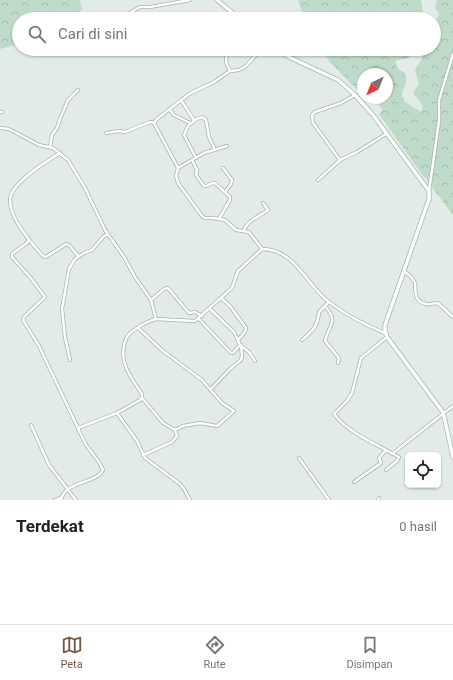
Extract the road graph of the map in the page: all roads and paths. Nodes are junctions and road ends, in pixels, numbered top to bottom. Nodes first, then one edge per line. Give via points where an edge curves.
1 (190, 0) edge
2 (217, 0) edge
3 (131, 12) edge
4 (232, 12) edge
5 (453, 54) edge
6 (226, 56) edge
7 (255, 56) edge
8 (288, 56) edge
9 (230, 71) junction
10 (78, 90) dead end
11 (355, 95) junction
12 (181, 100) junction
13 (168, 109) junction
14 (195, 120) junction
15 (154, 122) junction
16 (190, 123) junction
17 (0, 128) edge
18 (106, 133) dead end
19 (386, 134) junction
20 (227, 146) dead end
21 (50, 147) junction
22 (215, 150) junction
23 (60, 153) junction
24 (196, 158) junction
25 (192, 160) junction
26 (340, 160) junction
27 (178, 168) junction
28 (223, 168) dead end
29 (318, 180) dead end
30 (429, 191) junction
31 (225, 192) junction
32 (263, 203) dead end
33 (219, 219) junction
34 (244, 231) junction
35 (108, 234) junction
36 (29, 239) junction
37 (262, 249) junction
38 (78, 256) junction
39 (404, 271) junction
40 (221, 298) junction
41 (151, 300) junction
42 (329, 302) junction
43 (325, 306) junction
44 (210, 309) junction
45 (452, 315) edge
46 (202, 316) junction
47 (156, 319) junction
48 (199, 319) junction
49 (138, 328) junction
50 (386, 335) junction
51 (238, 340) junction
52 (302, 340) dead end
53 (240, 345) junction
54 (70, 360) dead end
55 (256, 361) dead end
56 (338, 363) dead end
57 (210, 390) junction
58 (142, 398) junction
59 (453, 406) edge
60 (117, 413) junction
61 (443, 413) junction
62 (31, 424) dead end
63 (78, 428) junction
64 (175, 430) junction
65 (386, 450) junction
66 (392, 454) junction
67 (143, 455) junction
68 (453, 457) edge
69 (299, 458) dead end
70 (386, 470) dead end
71 (354, 482) dead end
72 (68, 490) junction
73 (61, 499) edge
74 (55, 500) edge
75 (76, 500) edge
76 (190, 500) edge
77 (328, 500) edge

1 - 3 street via 140,7
2 - 4 street
5 - 30 street via 439,100 439,121
6 - 9 street
7 - 9 street via 246,66
8 - 11 street via 336,78
9 - 12 street
10 - 21 street via 68,100 52,135
11 - 19 street
11 - 26 street via 312,115 313,123
12 - 13 street
12 - 14 street
13 - 15 street
13 - 16 street
14 - 16 street
14 - 22 street via 202,117 206,120 209,137
15 - 18 street via 125,132
15 - 27 street
16 - 24 street via 184,135
17 - 21 street via 9,129 39,145
19 - 26 street
19 - 30 street
20 - 22 street
21 - 23 street
22 - 24 street
23 - 35 street via 76,172
23 - 36 street via 24,179 11,195 13,213
24 - 25 street
25 - 27 street
25 - 31 street via 197,170 196,175 204,186 214,183
26 - 29 street
27 - 33 street via 178,183 202,216
28 - 31 street via 232,181
30 - 39 street via 429,199
31 - 33 street via 230,199
32 - 34 street via 268,210 248,224
33 - 34 street via 226,221 236,230
34 - 37 street via 251,234
35 - 38 street via 92,250
35 - 41 street
36 - 38 street via 44,256 66,244
36 - 63 street via 12,254 12,257 45,297 23,320
37 - 40 street via 239,270 234,286
37 - 42 street via 274,251 290,259
38 - 54 street via 69,269 62,309
39 - 45 street via 413,280 415,293 421,302 438,303
39 - 50 street via 385,325
40 - 44 street
40 - 51 street via 246,328
41 - 46 street via 168,288 189,313 195,312
41 - 47 street
42 - 43 street
42 - 50 street
43 - 52 street via 319,312 319,319 313,330
43 - 56 street via 333,318 325,341 339,358
44 - 46 street
44 - 51 street via 234,332
46 - 48 street
47 - 48 street via 192,322
47 - 49 street
48 - 53 street via 231,353
49 - 57 street via 163,351 202,380
49 - 58 street via 127,337 123,356 127,371
50 - 61 street
50 - 65 street via 361,358 352,393 334,414 343,424
51 - 53 street
53 - 55 street
53 - 57 street via 241,360
57 - 64 street via 222,403 234,409 234,412 217,426 200,423
58 - 60 street via 136,404
58 - 64 street via 161,421
59 - 61 street
60 - 63 street
60 - 67 street via 137,441
61 - 66 street
61 - 68 street
62 - 72 street via 47,461
63 - 72 street via 103,470
64 - 67 street via 177,436 174,441
65 - 66 street
65 - 71 street via 379,458 381,463
66 - 70 street via 399,458
67 - 76 street via 182,486
69 - 77 street
72 - 73 street
72 - 75 street
73 - 74 street

